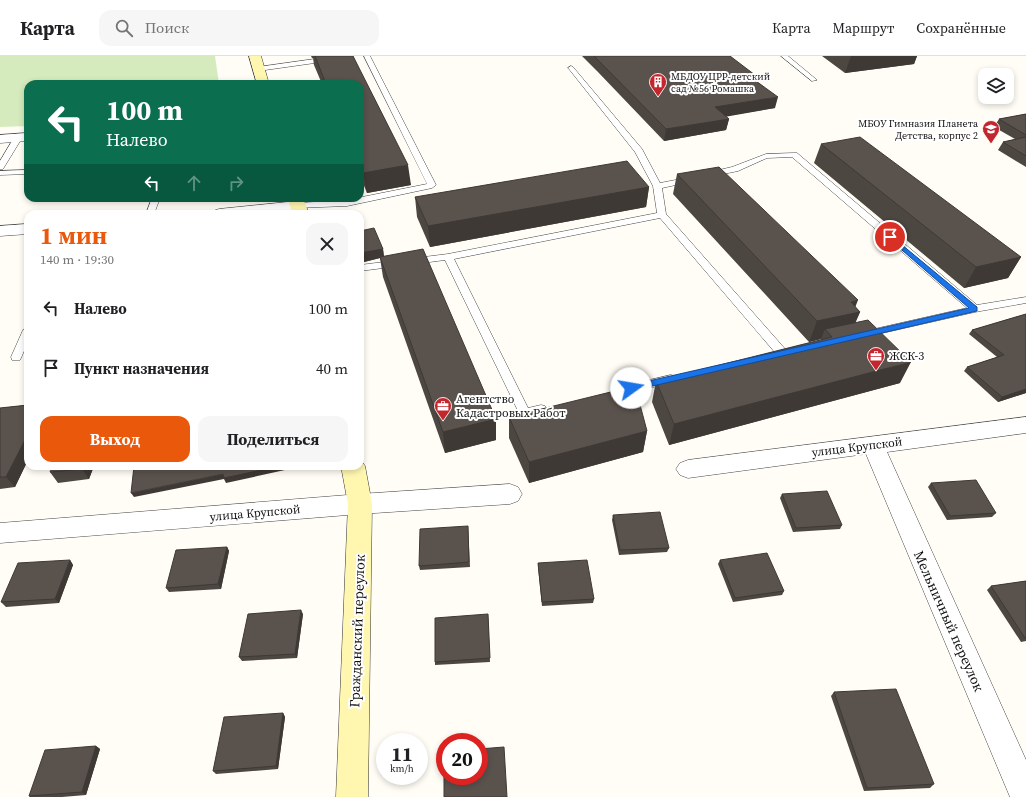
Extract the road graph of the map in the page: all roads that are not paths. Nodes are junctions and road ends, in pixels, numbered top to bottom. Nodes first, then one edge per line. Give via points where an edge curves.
1 (255, 56) edge
2 (350, 56) edge
3 (367, 56) edge
4 (784, 56) edge
5 (571, 68) dead end
6 (258, 69) junction
7 (262, 80) edge
8 (814, 80) dead end
9 (23, 137) edge
10 (0, 138) edge
11 (0, 167) edge
12 (24, 172) edge
13 (0, 173) edge
14 (657, 186) junction
15 (364, 199) edge
16 (352, 202) edge
17 (298, 206) edge
18 (258, 210) edge
19 (662, 215) junction
20 (24, 229) edge
21 (0, 231) edge
22 (448, 256) junction
23 (364, 267) edge
24 (1026, 300) edge
25 (975, 309) junction
26 (851, 337) edge
27 (24, 339) edge
28 (16, 357) dead end
29 (766, 357) edge
30 (680, 377) edge
31 (610, 393) edge
32 (548, 408) edge
33 (1026, 425) edge
34 (873, 445) junction
35 (688, 469) dead end
36 (354, 470) edge
37 (510, 494) dead end
38 (360, 504) junction
39 (0, 534) edge
40 (352, 797) edge
41 (1026, 797) edge

1 - 6 street
2 - 6 lane
3 - 15 lane via 432,185
4 - 8 lane
5 - 14 lane via 639,152
6 - 7 street
9 - 10 street
9 - 11 lane
12 - 13 lane
14 - 19 lane
14 - 25 lane via 736,170 766,156 794,155
16 - 17 lane
17 - 18 street
19 - 22 lane
19 - 29 lane via 786,352
20 - 21 street
22 - 23 lane
22 - 32 lane via 525,413
24 - 25 lane
25 - 26 lane
27 - 28 lane
30 - 31 lane
33 - 34 street, улица Крупской
34 - 35 street, улица Крупской
34 - 41 street, Мельничный переулок
36 - 38 street, Гражданский переулок
37 - 38 street, улица Крупской
38 - 39 street, улица Крупской
38 - 40 street, Гражданский переулок

